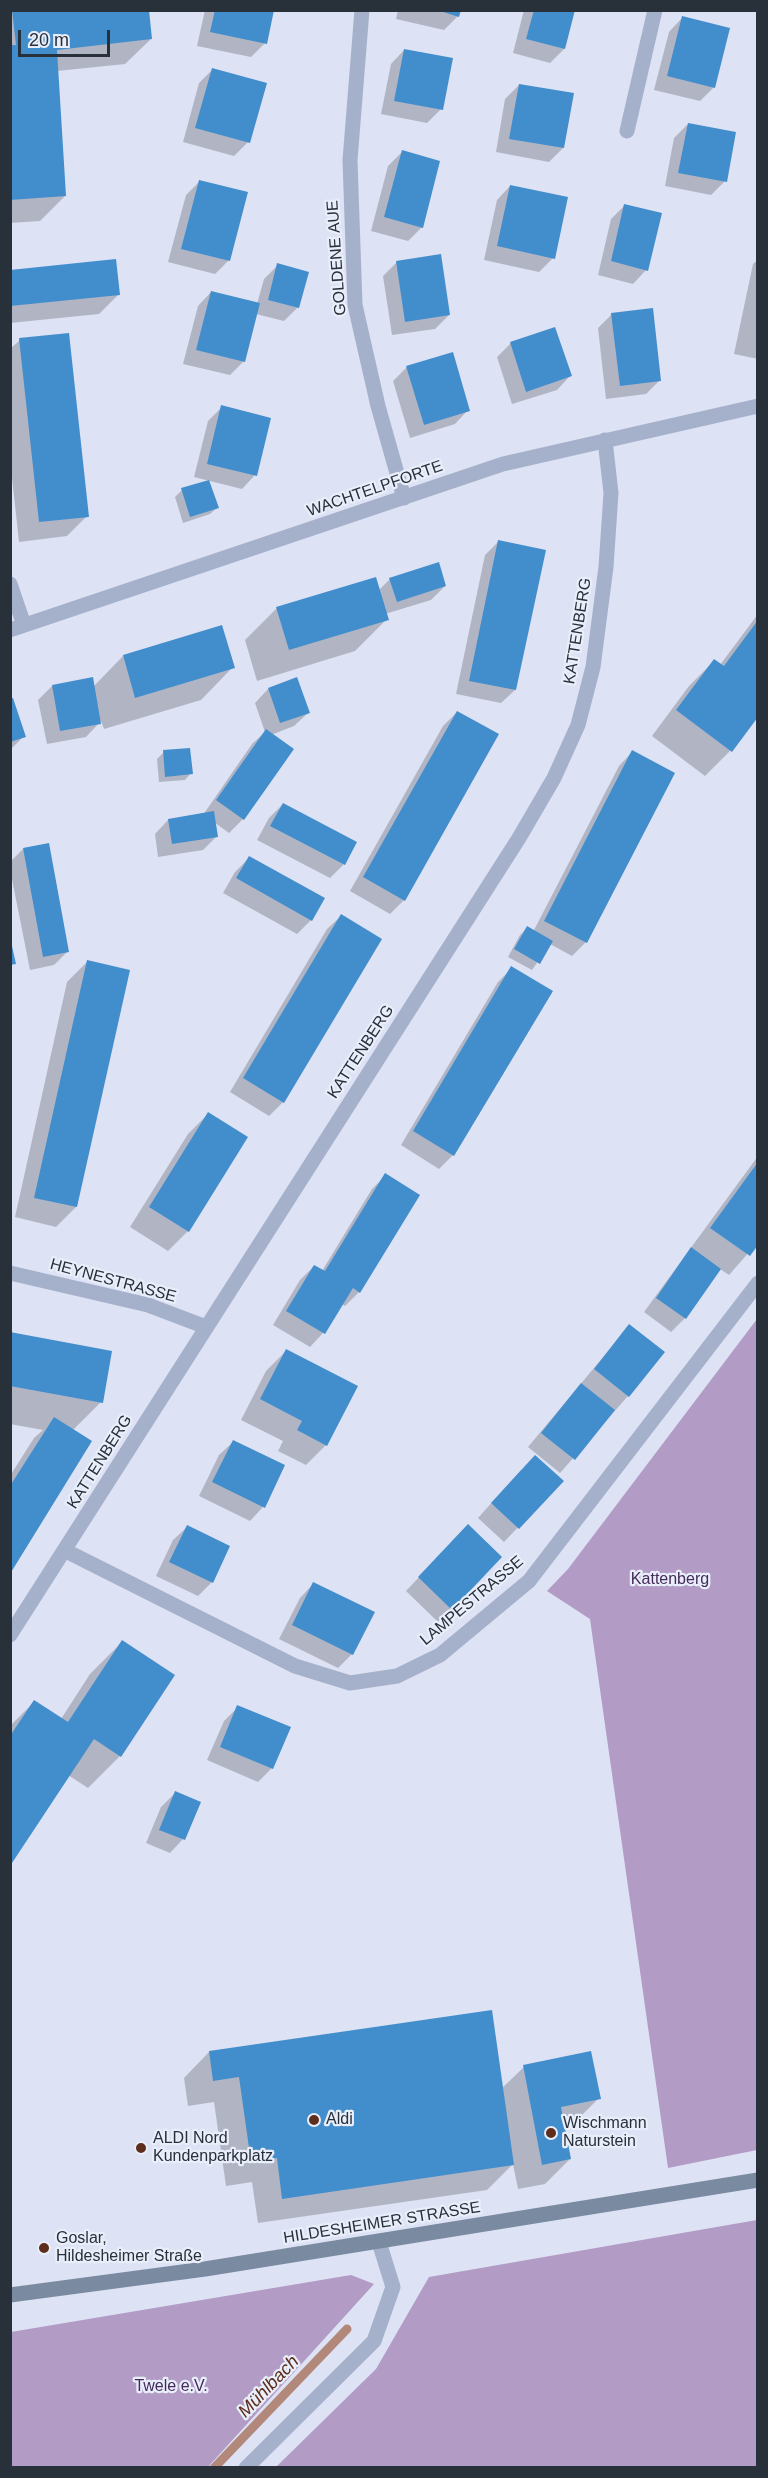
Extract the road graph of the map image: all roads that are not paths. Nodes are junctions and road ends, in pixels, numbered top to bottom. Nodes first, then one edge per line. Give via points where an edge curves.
1 (362, 10) edge
2 (655, 10) edge
3 (627, 131) dead end
4 (758, 406) edge
5 (605, 440) junction
6 (404, 498) junction
7 (10, 584) edge
8 (17, 628) edge
9 (10, 1273) edge
10 (758, 1283) edge
11 (206, 1327) junction
12 (66, 1551) junction
13 (12, 1630) edge
14 (758, 2180) edge
15 (379, 2242) junction
16 (10, 2295) edge
17 (246, 2468) edge

1 - 6 street, GOLDENE AUE via 350,160 355,305
2 - 3 street
4 - 5 street, WACHTELPFORTE
5 - 6 street, WACHTELPFORTE via 503,464
5 - 11 street, KATTENBERG via 610,493 606,567 593,668 578,725 559,768
6 - 8 street, WACHTELPFORTE
7 - 8 street
9 - 11 street, HEYNESTRASSE via 148,1305
10 - 12 street, LAMPESTRASSE via 529,1581 440,1655 397,1676 350,1683 295,1666
11 - 12 street, KATTENBERG
12 - 13 street, KATTENBERG
14 - 15 main road, HILDESHEIMER STRASSE
15 - 16 main road, HILDESHEIMER STRASSE
15 - 17 street via 393,2287 374,2341

